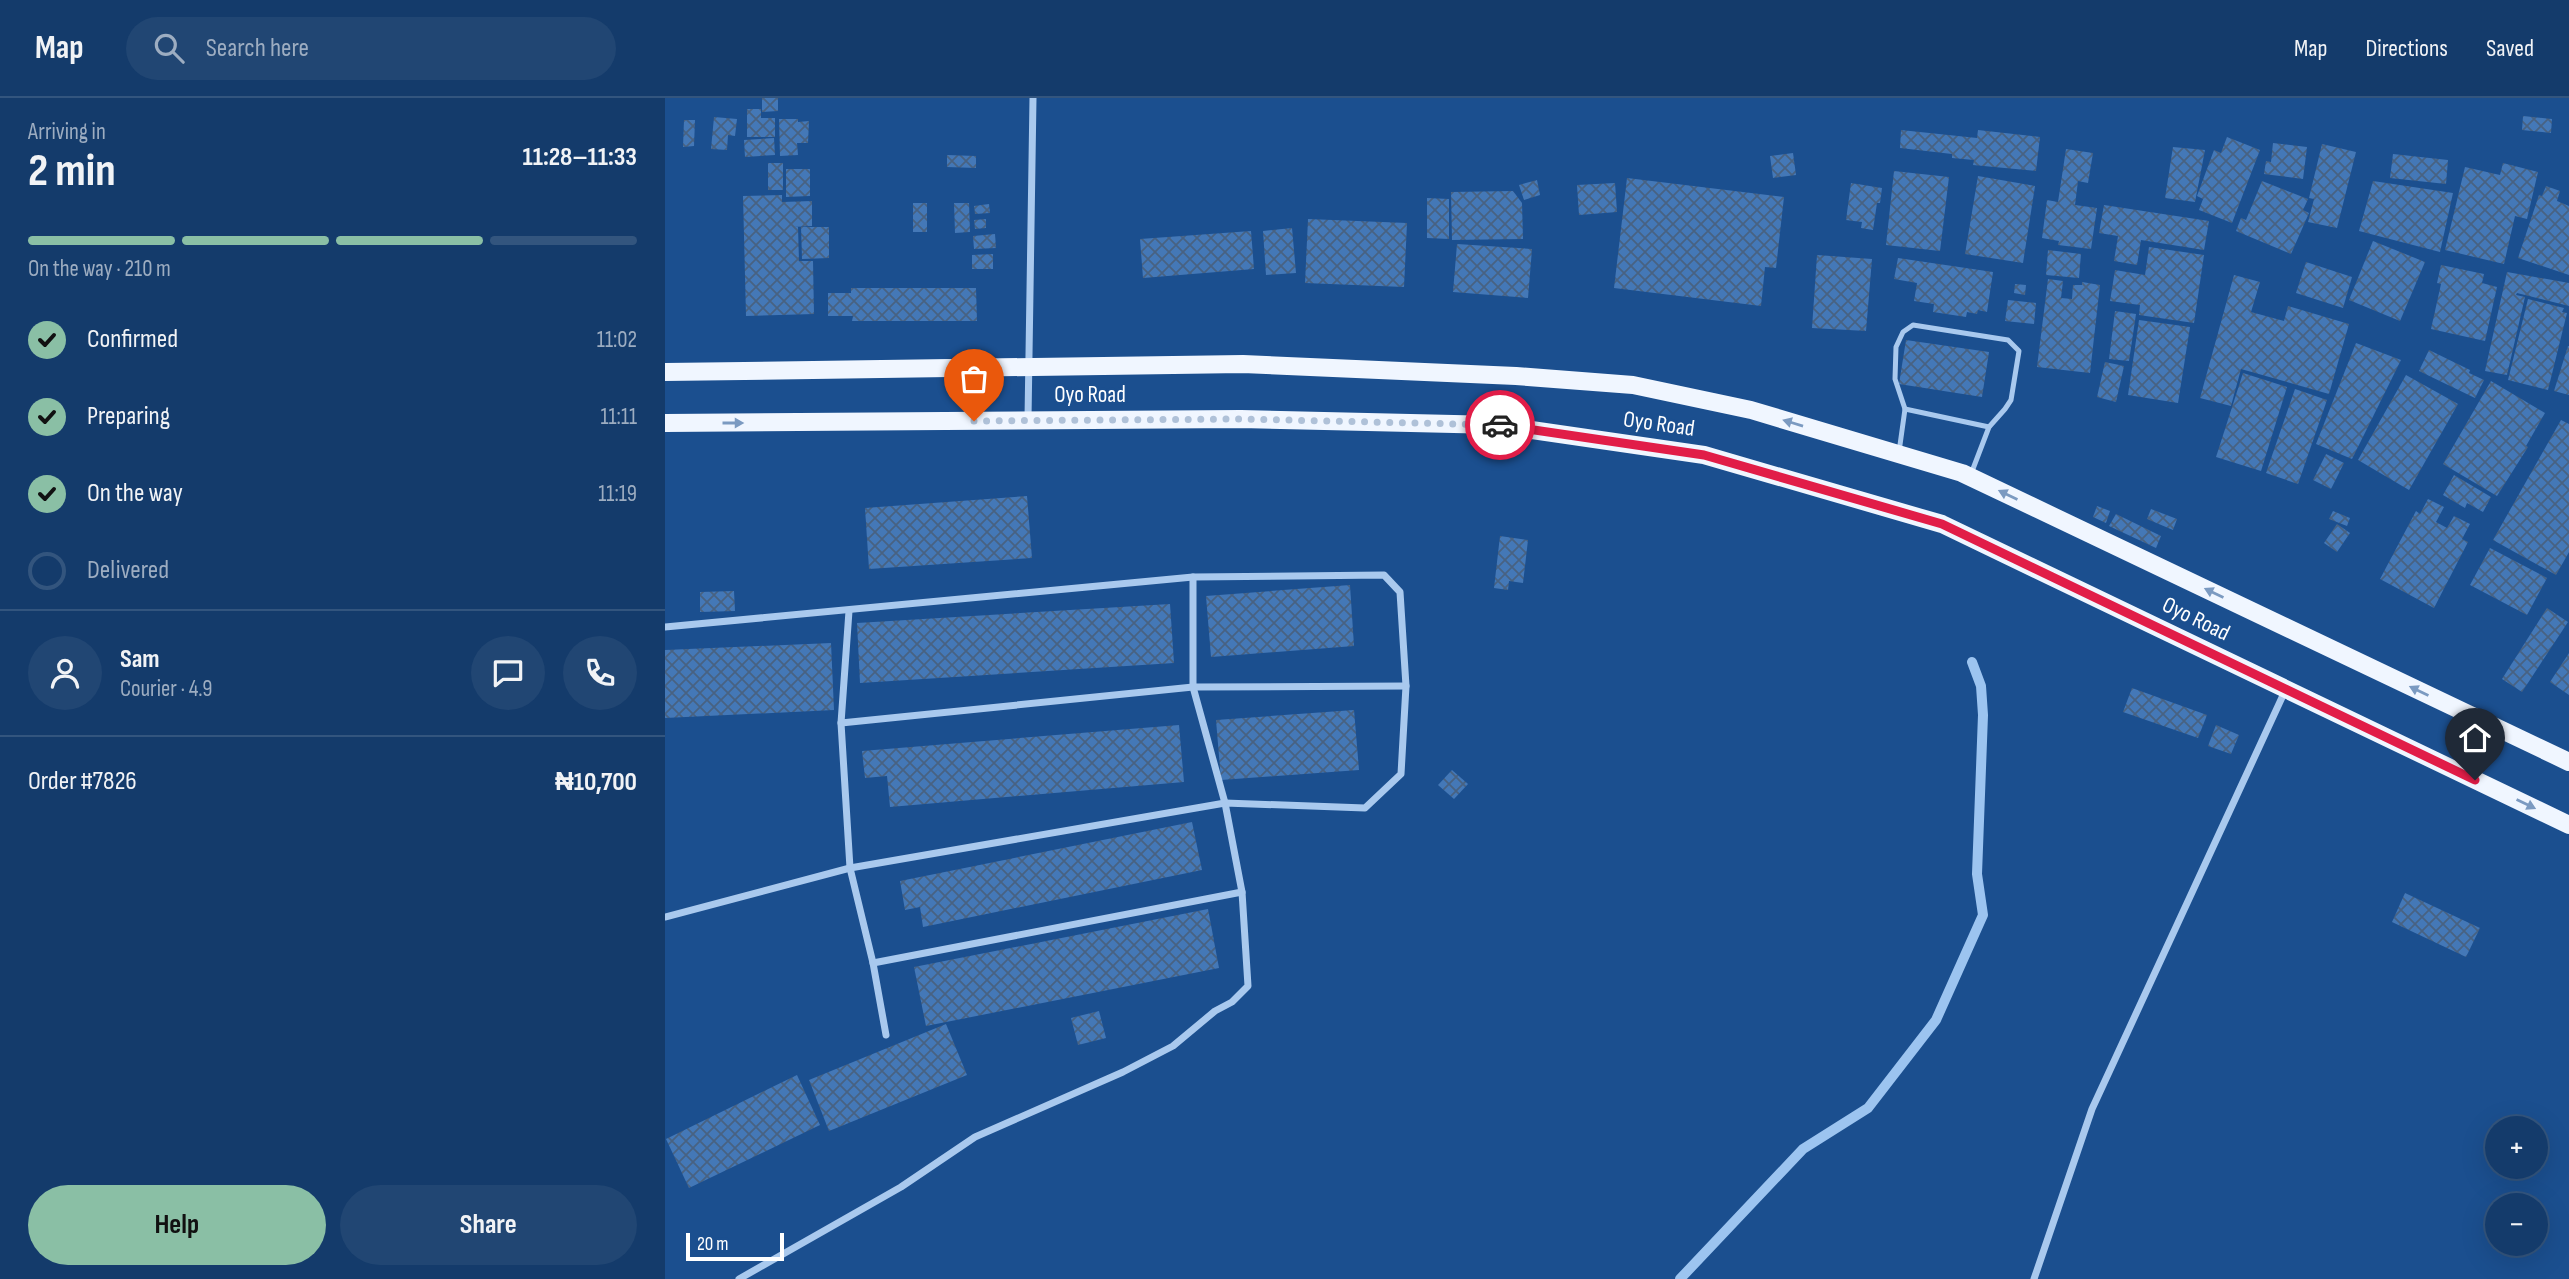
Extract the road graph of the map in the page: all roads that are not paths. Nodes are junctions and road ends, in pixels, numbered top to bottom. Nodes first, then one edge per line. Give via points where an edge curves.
1 (1033, 98) edge
2 (1030, 368) junction
3 (665, 372) edge
4 (1905, 409) junction
5 (1028, 419) junction
6 (665, 424) edge
7 (1989, 427) junction
8 (1899, 454) junction
9 (1970, 477) junction
10 (1193, 577) junction
11 (849, 611) junction
12 (665, 627) edge
13 (1406, 686) junction
14 (1193, 687) junction
15 (2286, 689) junction
16 (841, 723) junction
17 (2569, 762) edge
18 (1225, 803) junction
19 (2569, 825) edge
20 (850, 868) junction
21 (1242, 892) junction
22 (665, 916) edge
23 (873, 962) junction
24 (886, 1035) dead end
25 (739, 1279) edge
26 (2034, 1279) edge

1 - 2 street
2 - 3 main road, Oyo Road
2 - 5 street
8 -> 2 main road, Oyo Road via 1751,410 1633,385 1243,364
4 - 7 lane
4 - 7 lane via 1895,379 1896,347 1903,332 1913,325 2008,340 2018,351 2011,400
4 - 8 lane
6 -> 5 main road, Oyo Road
5 - 15 main road, Oyo Road via 1497,425 1704,455 1942,524
7 - 9 lane
8 - 9 main road, Oyo Road
17 -> 9 main road, Oyo Road
10 - 11 street
10 - 13 street via 1384,575 1400,592
10 - 14 street
11 - 12 street
11 - 16 street
13 - 14 street
13 - 18 street via 1401,774 1365,808
14 - 16 street
14 - 18 street
15 -> 19 main road, Oyo Road
15 - 26 street via 2092,1109
16 - 20 street
18 - 20 street
18 - 21 street
20 - 22 street
20 - 23 street
21 - 23 street
21 - 25 street via 1248,986 1232,1002 1173,1046 1123,1073 975,1137 901,1187
23 - 24 street

